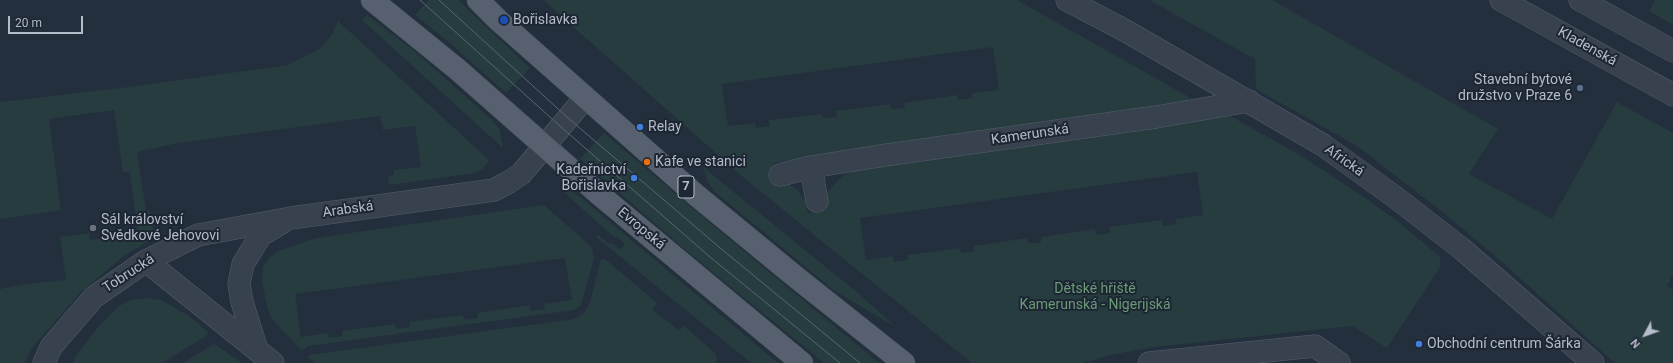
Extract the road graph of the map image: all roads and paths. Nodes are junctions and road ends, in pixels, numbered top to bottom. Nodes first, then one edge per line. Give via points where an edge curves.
1 (372, 0) edge
2 (478, 0) edge
3 (1067, 0) edge
4 (1501, 0) edge
5 (1580, 0) edge
6 (1673, 51) edge
7 (1673, 95) edge
8 (585, 98) junction
9 (1249, 102) junction
10 (544, 147) junction
11 (811, 167) junction
12 (780, 175) dead end
13 (816, 201) dead end
14 (291, 218) junction
15 (146, 261) junction
16 (265, 356) edge
17 (44, 363) edge
18 (802, 363) edge
19 (904, 363) edge
20 (1149, 363) edge
21 (1339, 363) edge
22 (1593, 363) edge

1 - 10 main road, Evropská via 457,69
2 - 8 main road, 7
3 - 9 street, Africká
4 - 7 street, Kladenská
5 - 6 street
8 - 10 street, Arabská
8 - 19 main road, 7 via 696,195
9 - 11 street, Kamerunská
9 - 22 street, Africká via 1323,146 1395,197 1462,249
10 - 14 street, Arabská via 521,174 494,190
10 - 18 main road, Evropská
11 - 12 street, Kamerunská
11 - 13 street
14 - 15 street, Tobrucká via 198,235
14 - 16 street, Arabská via 261,236 243,264 239,284 242,302
15 - 16 street, Arabská
15 - 17 street, Tobrucká via 94,296 52,347
20 - 21 street via 1315,346

